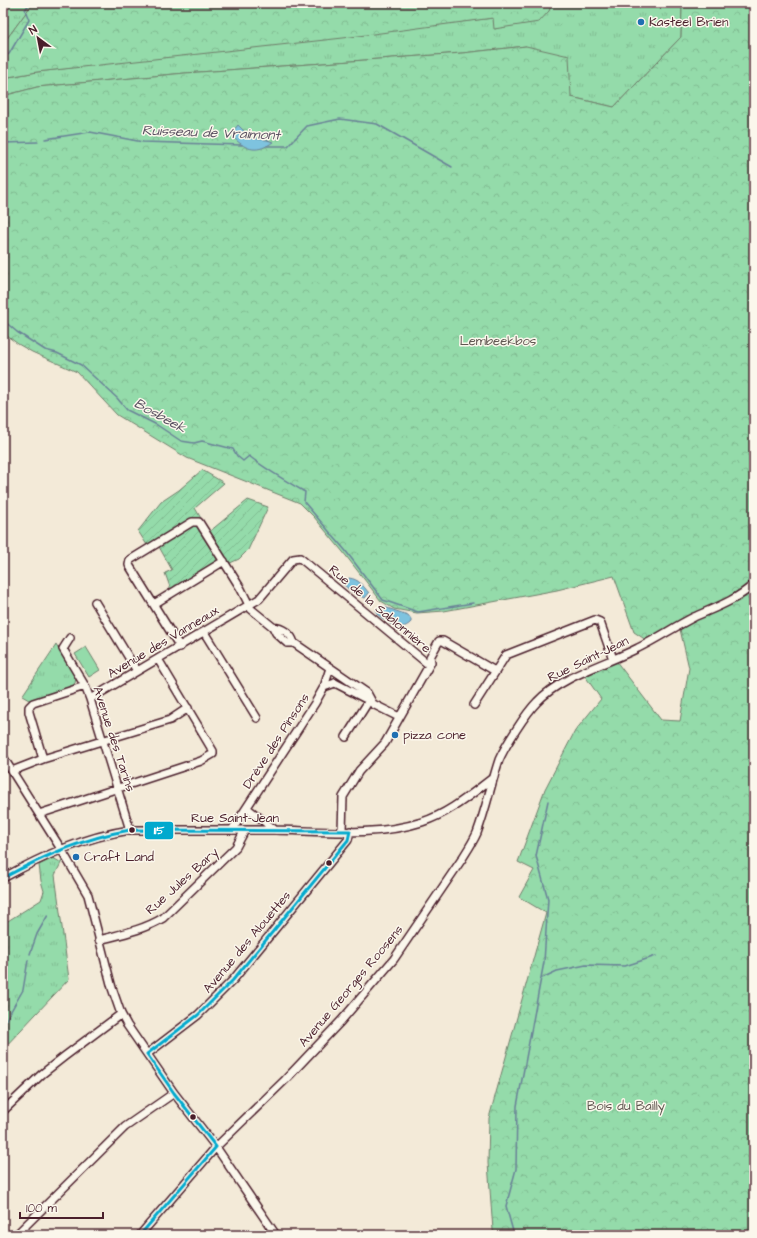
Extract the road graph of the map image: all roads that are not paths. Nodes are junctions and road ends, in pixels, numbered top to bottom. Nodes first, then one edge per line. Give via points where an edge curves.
1 (224, 561) junction
2 (754, 584) edge
3 (95, 602) dead end
4 (154, 604) junction
5 (248, 605) junction
6 (204, 632) junction
7 (70, 638) dead end
8 (180, 646) junction
9 (158, 659) junction
10 (613, 659) junction
11 (429, 665) junction
12 (330, 668) junction
13 (137, 671) junction
14 (495, 672) junction
15 (340, 675) junction
16 (335, 683) junction
17 (84, 686) junction
18 (324, 687) junction
19 (90, 699) junction
20 (370, 699) junction
21 (474, 705) dead end
22 (188, 708) junction
23 (399, 717) junction
24 (257, 718) dead end
25 (346, 737) dead end
26 (102, 741) junction
27 (3, 757) edge
28 (44, 759) junction
29 (12, 771) junction
30 (494, 777) junction
31 (118, 788) junction
32 (247, 808) junction
33 (39, 814) junction
34 (130, 830) junction
35 (232, 830) junction
36 (245, 830) junction
37 (275, 830) junction
38 (333, 831) junction
39 (342, 831) junction
40 (350, 831) junction
41 (343, 846) junction
42 (61, 849) junction
43 (3, 878) edge
44 (99, 940) junction
45 (121, 1014) junction
46 (147, 1054) junction
47 (174, 1092) junction
48 (3, 1111) edge
49 (216, 1147) junction
50 (16, 1235) edge
51 (140, 1235) edge
52 (276, 1235) edge

1 - 4 street
1 - 4 street via 199,522 192,522 130,560 129,565
1 - 5 street
2 - 10 street, Rue Saint-Jean via 736,598
3 - 13 street
4 - 8 street
5 - 6 street, Avenue des Vanneaux
5 - 11 street, Rue de la Sablonnière via 262,596 293,559 300,558
5 - 12 street via 273,627 280,627 292,637 294,643
6 - 8 street, Avenue des Vanneaux
6 - 24 street
7 - 17 street, Avenue des Tarins via 63,648
8 - 9 street, Avenue des Vanneaux
9 - 13 street, Avenue des Vanneaux
9 - 22 street
10 - 14 street via 600,622 595,620 506,655
10 - 30 street, Rue Saint-Jean via 565,682 538,700 500,759
11 - 14 street, Rue de la Sablonnière via 430,657 439,641 443,641
11 - 23 street
12 - 15 street
12 - 18 street, Drève des Pinsons
13 - 19 street, Avenue des Vanneaux
14 - 21 street
15 - 16 street
15 - 20 street via 367,693
16 - 18 street, Drève des Pinsons
16 - 20 street
17 - 19 street, Avenue des Tarins
17 - 28 street via 33,703 29,707
18 - 32 street, Drève des Pinsons
19 - 26 street, Avenue des Tarins
20 - 23 street via 373,704
20 - 25 street
22 - 26 street via 170,720
22 - 31 street via 213,754 201,761
23 - 39 street via 385,743 360,771 343,797
26 - 28 street
26 - 31 street, Avenue des Tarins
27 - 29 street
28 - 29 street
29 - 33 street
30 - 40 street, Rue Saint-Jean via 462,802 424,821 382,830
30 - 49 street, Avenue Georges Roosens via 471,845 394,959 314,1050
31 - 33 street
31 - 34 street, Avenue des Tarins
32 - 35 street, Drève des Pinsons
32 - 37 street, Drève des Pinsons
33 - 42 street
34 - 35 street, Rue Saint-Jean
34 - 42 street, Rue Saint-Jean
35 - 36 street, Rue Saint-Jean
36 - 37 street, Rue Saint-Jean
36 - 44 street, Rue Jules Bary via 236,847 163,918 151,926
37 - 38 street, Rue Saint-Jean
38 - 39 street, Rue Saint-Jean
38 - 41 street via 341,838
39 - 40 street, Rue Saint-Jean
40 - 41 street, Avenue des Alouettes
41 - 46 street, Avenue des Alouettes via 233,980 198,1015
42 - 43 street, Rue Saint-Jean
42 - 44 street via 88,895
44 - 45 street
45 - 46 street
45 - 48 street via 42,1074
46 - 47 street
47 - 49 street
47 - 50 street via 124,1127
49 - 51 street, Avenue Georges Roosens
49 - 52 street

